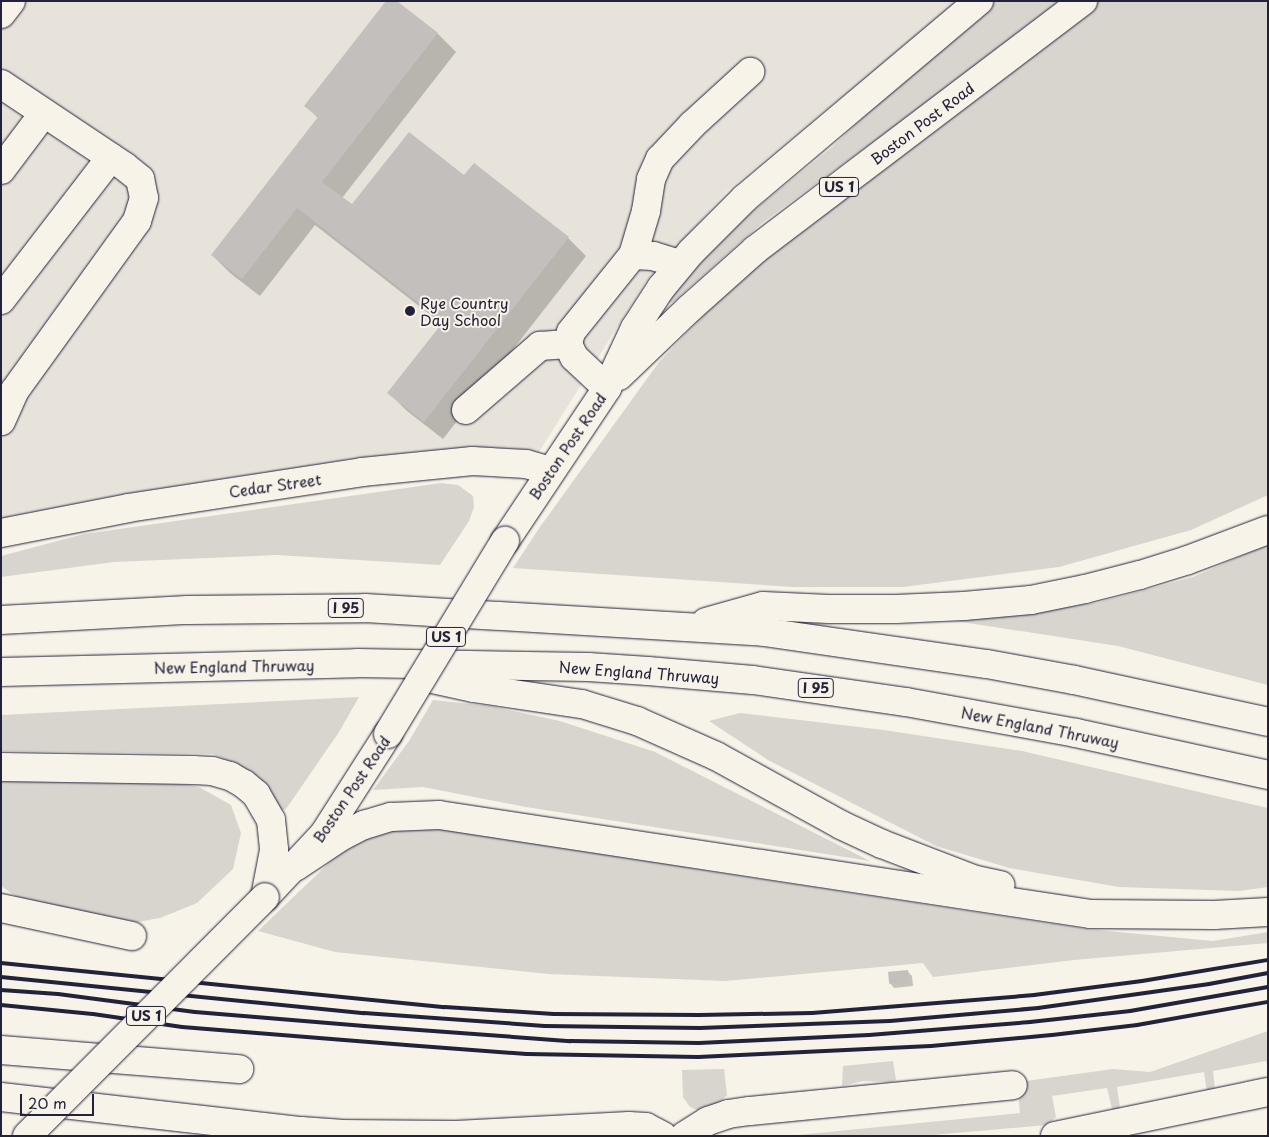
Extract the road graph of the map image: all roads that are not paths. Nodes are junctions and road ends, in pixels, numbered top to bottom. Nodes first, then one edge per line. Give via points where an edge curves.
1 (11, 1) edge
2 (979, 1) edge
3 (1083, 1) edge
4 (1, 14) edge
5 (750, 72) dead end
6 (4, 91) edge
7 (44, 113) junction
8 (111, 157) junction
9 (1, 170) edge
10 (633, 255) junction
11 (680, 264) junction
12 (1, 300) edge
13 (568, 344) junction
14 (8, 385) edge
15 (607, 388) junction
16 (466, 410) dead end
17 (1, 421) edge
18 (551, 471) junction
19 (1268, 530) edge
20 (1, 533) edge
21 (1, 620) edge
22 (690, 627) junction
23 (357, 663) junction
24 (1, 672) edge
25 (1268, 722) edge
26 (1, 767) edge
27 (1268, 775) edge
28 (295, 867) junction
29 (265, 896) junction
30 (1, 908) edge
31 (1268, 912) edge
32 (1168, 914) junction
33 (132, 936) dead end
34 (1, 1050) edge
35 (239, 1069) dead end
36 (1013, 1085) dead end
37 (1268, 1092) edge
38 (1, 1097) edge
39 (27, 1136) edge
40 (663, 1136) edge
41 (684, 1136) edge
42 (1055, 1136) edge

1 - 4 main road
2 - 11 main road, Boston Post Road / US 1 via 745,198
3 - 15 main road, Boston Post Road / US 1 via 755,250
5 - 10 main road via 692,125 660,160 651,179 646,211
6 - 7 main road
7 - 8 main road
7 - 9 main road
8 - 12 main road
8 - 14 main road via 140,179 144,198 137,221
10 - 11 main road via 653,256
10 - 13 main road via 571,332
11 - 15 main road, Boston Post Road / US 1 via 635,328
13 - 15 main road via 574,357
13 - 16 main road via 540,346
14 - 17 main road
15 - 18 main road, Boston Post Road / US 1
18 - 20 main road, Cedar Street via 526,464 481,461 381,470 137,506
18 - 28 main road, Boston Post Road / US 1, bridge via 505,540 334,820
19 - 22 main road via 1140,575 1031,600 880,609 763,606
21 - 22 main road, I 95 via 188,610 365,608
22 - 25 main road, I 95 via 773,634 986,664
23 - 24 main road, New England Thruway / I 95
23 - 27 main road, New England Thruway / I 95 via 588,667 754,680 896,700 1038,726 1163,750
23 - 32 main road via 608,712 687,742 841,825 931,864 976,880 1091,904
26 - 29 main road via 192,770 230,776 256,794 271,820 274,850
28 - 29 main road, Boston Post Road / US 1
28 - 32 main road via 364,825 391,816 439,814 1090,914
29 - 39 main road, Boston Post Road / US 1, bridge
30 - 33 main road
31 - 32 main road
34 - 35 main road
36 - 41 main road via 735,1113 708,1121
37 - 42 main road
38 - 40 main road via 340,1134 456,1135 629,1126 646,1127

